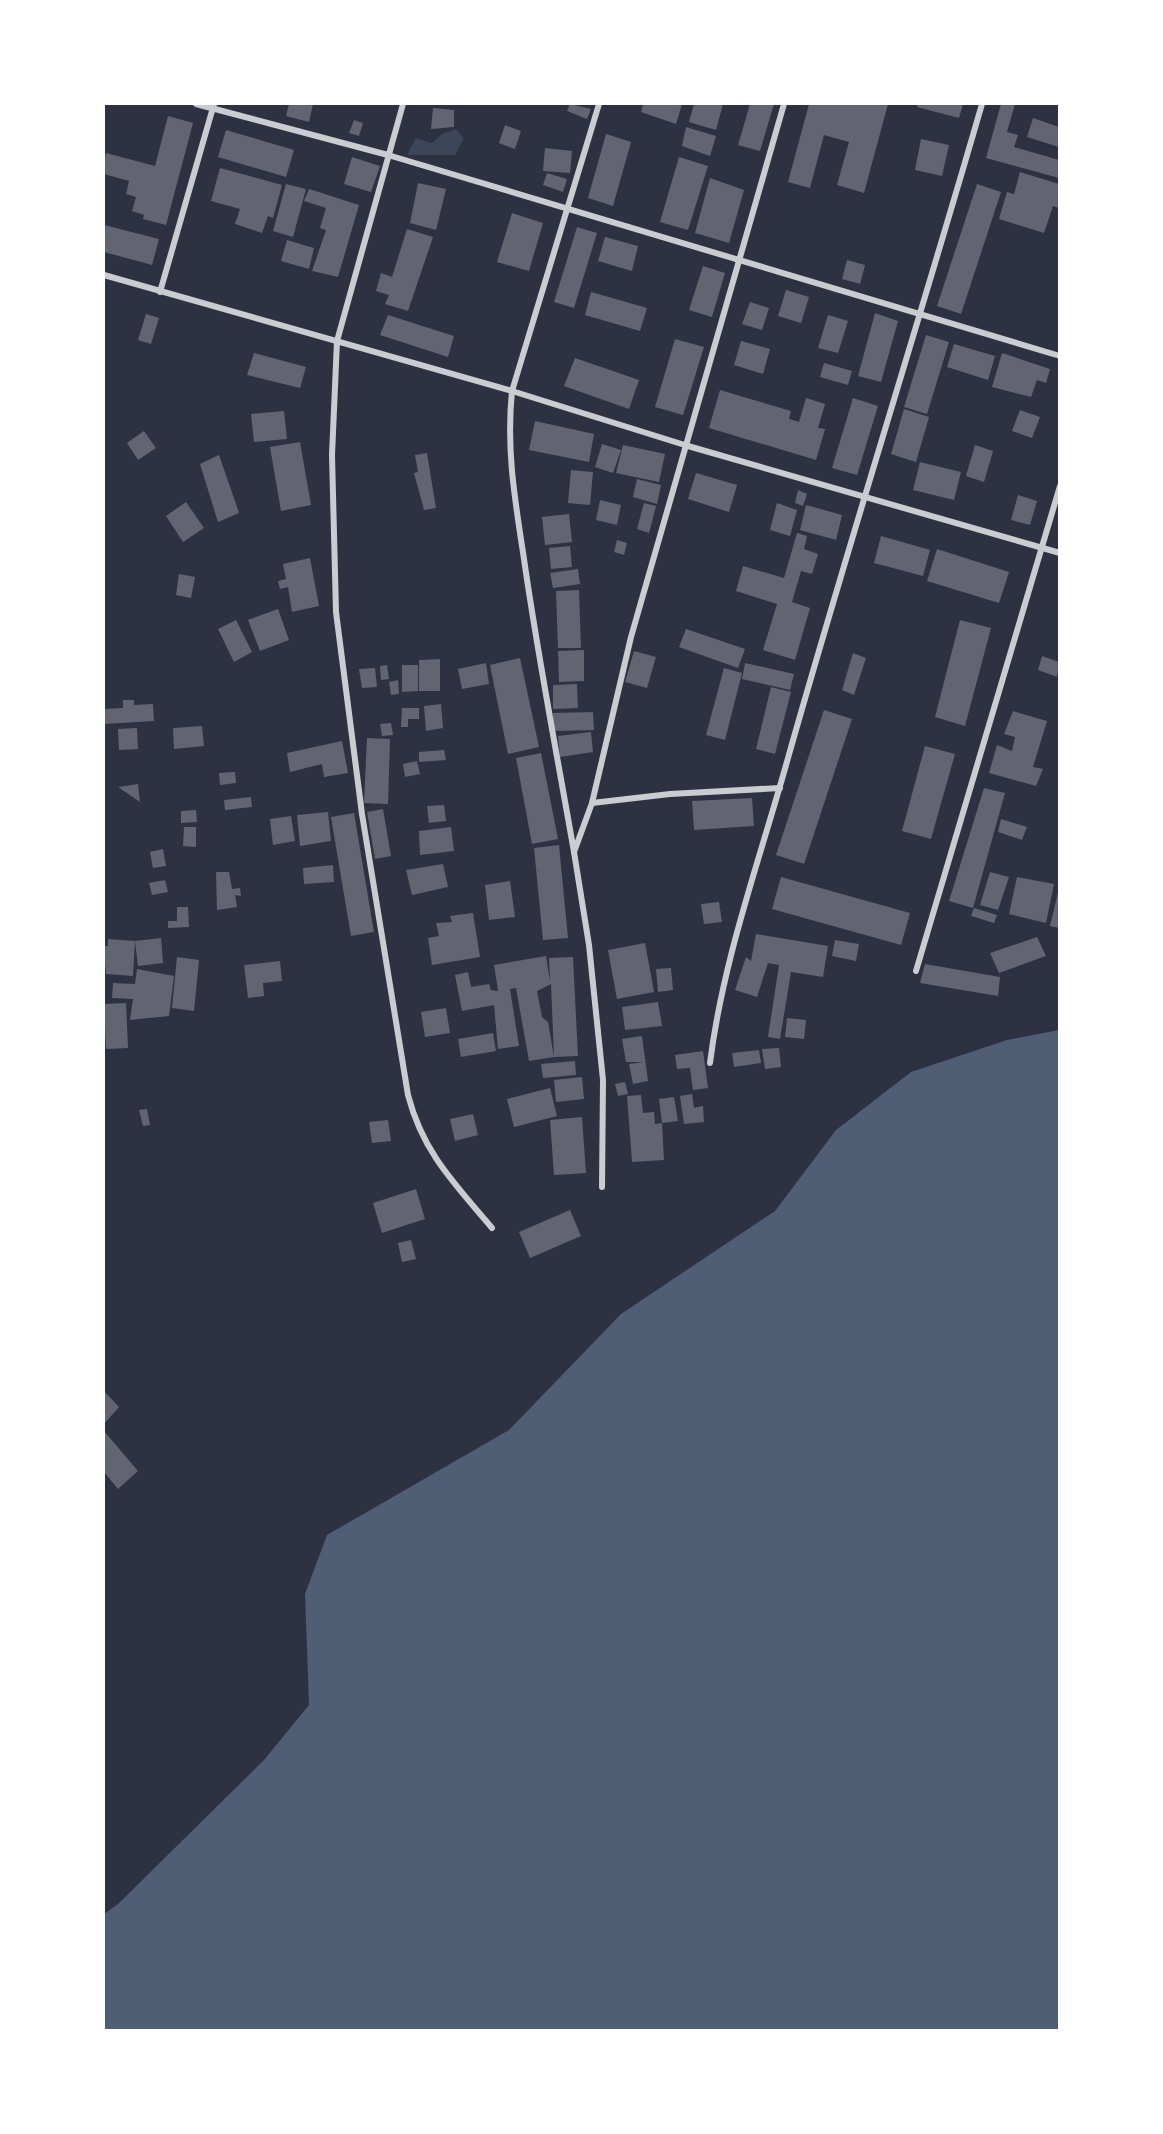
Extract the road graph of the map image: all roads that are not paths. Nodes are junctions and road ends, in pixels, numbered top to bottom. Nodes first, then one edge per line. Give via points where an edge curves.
1 (196, 104) edge
2 (403, 104) edge
3 (600, 104) edge
4 (784, 104) edge
5 (982, 104) edge
6 (213, 106) edge
7 (388, 155) junction
8 (568, 208) junction
9 (740, 260) junction
10 (104, 275) edge
11 (160, 292) junction
12 (921, 314) junction
13 (337, 341) junction
14 (1059, 356) edge
15 (512, 391) junction
16 (688, 446) junction
17 (1059, 486) edge
18 (865, 497) junction
19 (1041, 549) junction
20 (1059, 553) edge
21 (780, 788) junction
22 (592, 802) junction
23 (574, 852) junction
24 (916, 971) dead end
25 (710, 1063) dead end
26 (602, 1187) dead end
27 (492, 1228) dead end

1 - 6 street
2 - 7 street
3 - 8 street
4 - 9 street
5 - 12 street
6 - 7 street
6 - 11 street
7 - 8 street
7 - 13 street
8 - 9 street
8 - 15 street
9 - 12 street
9 - 16 street
10 - 11 street
11 - 13 street
12 - 14 street
12 - 18 street
13 - 15 street
13 - 27 street via 332,455 336,612 396,1030 416,1124 438,1163
15 - 16 street
15 - 23 street via 508,427 510,469
16 - 18 street
16 - 22 street via 632,637
17 - 19 street
18 - 19 street
18 - 21 street
19 - 20 street
19 - 24 street
21 - 22 street
21 - 25 street via 717,1009
22 - 23 street
23 - 26 street via 589,945 603,1080

